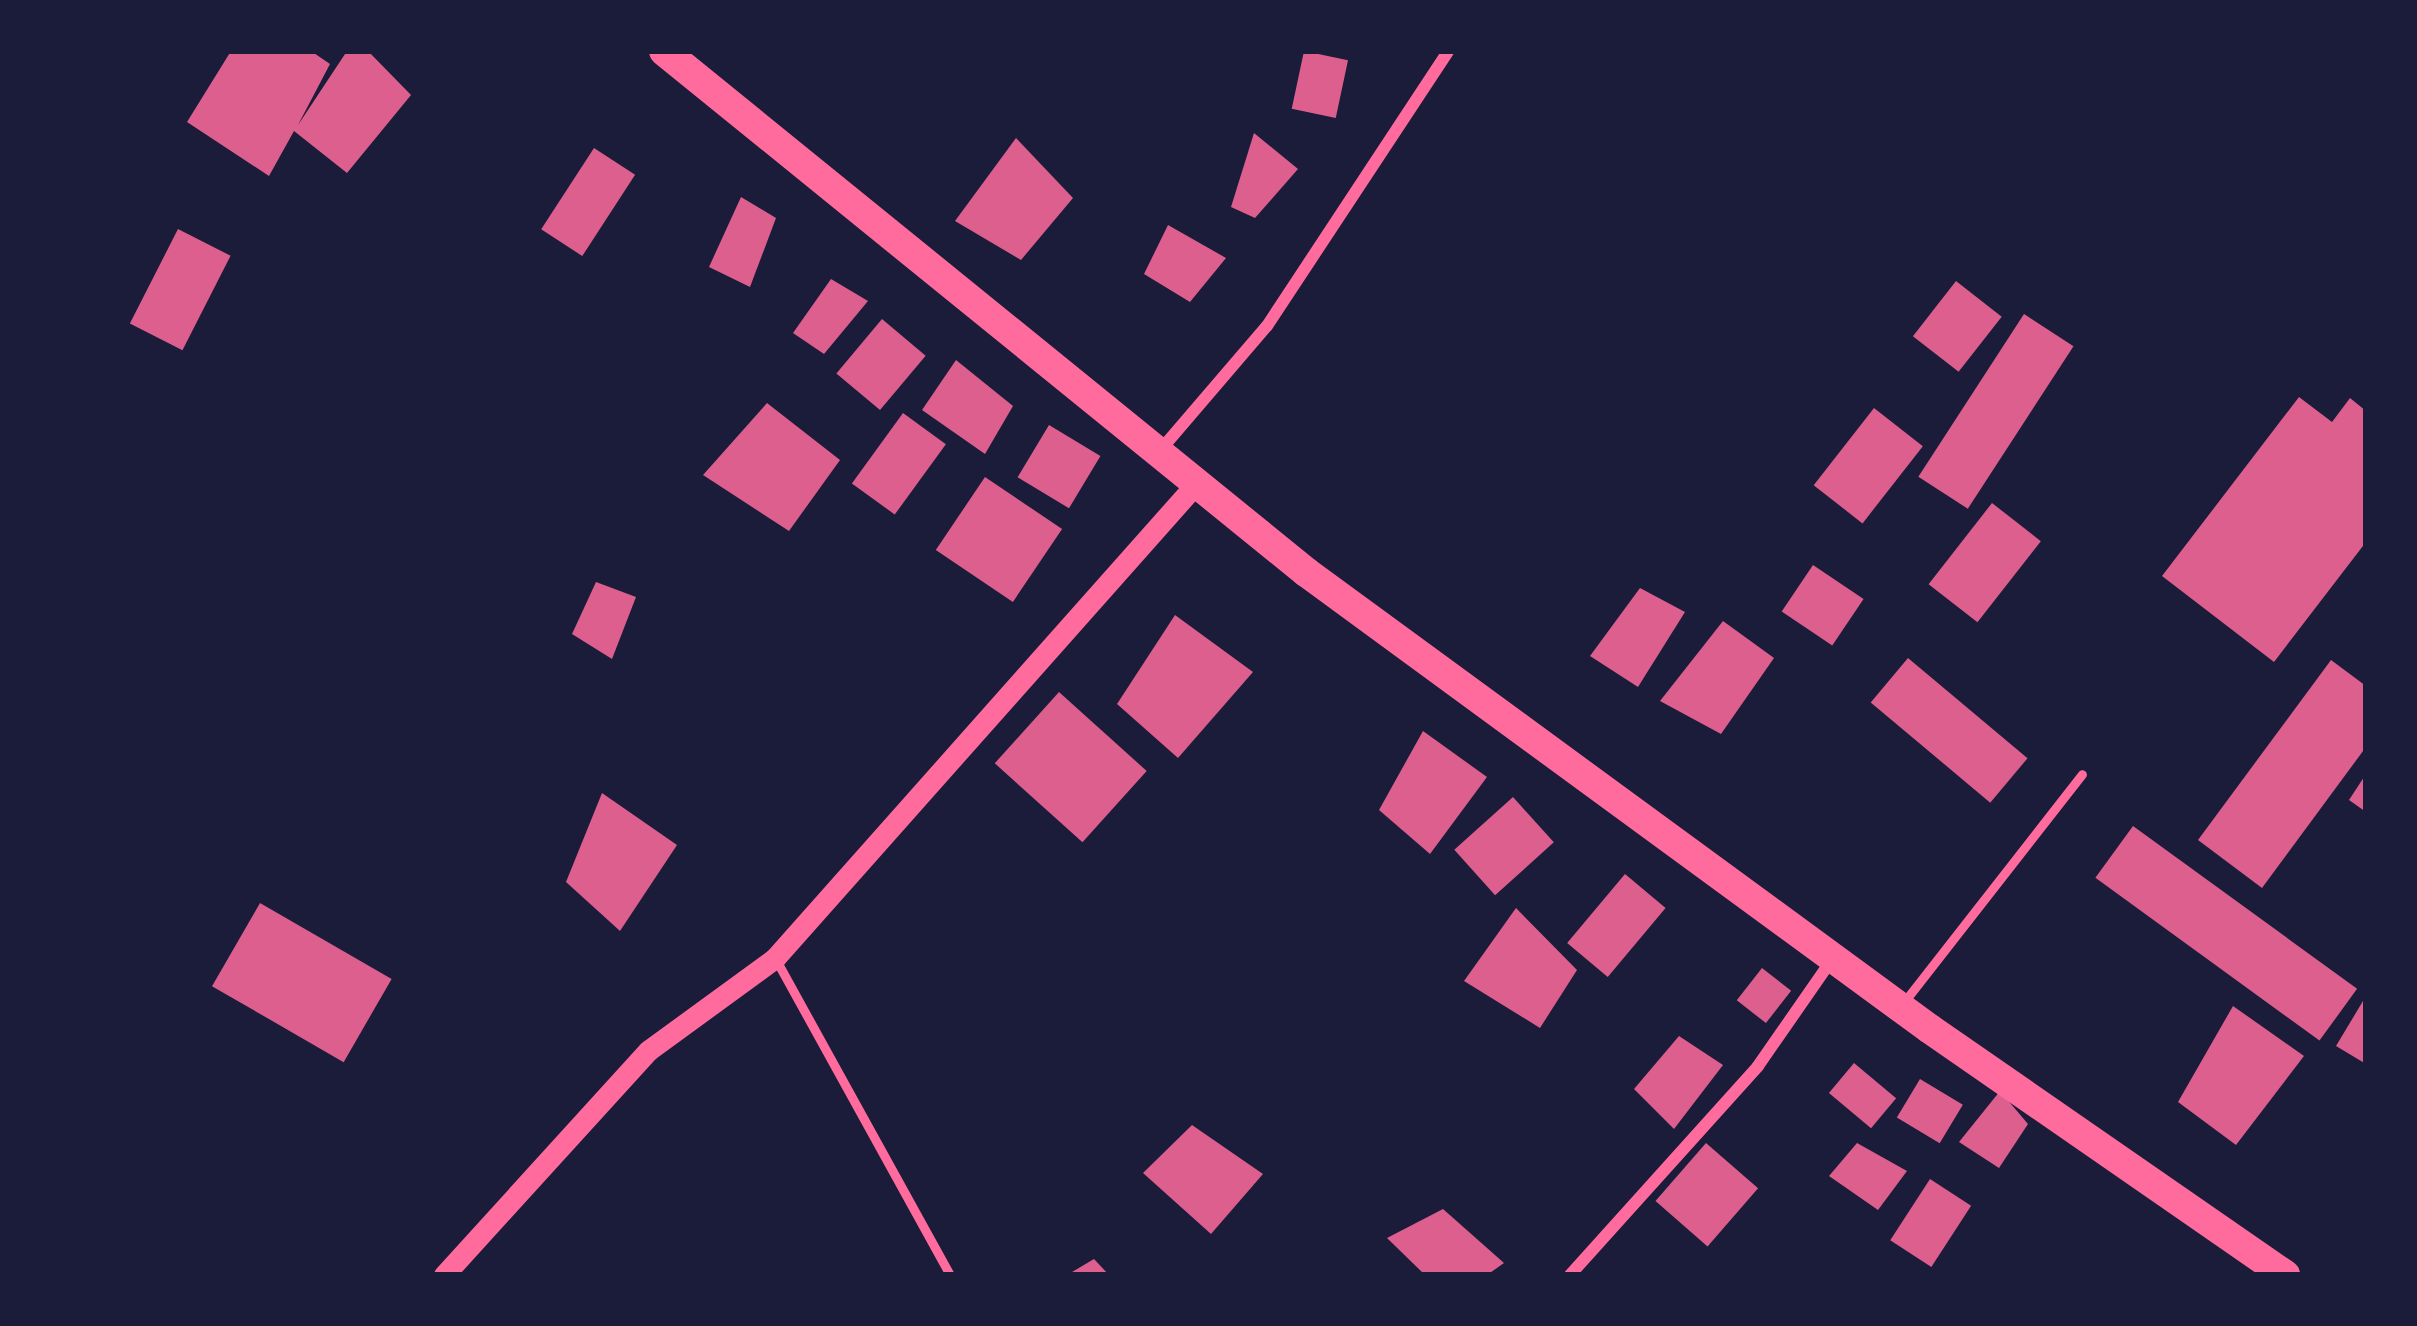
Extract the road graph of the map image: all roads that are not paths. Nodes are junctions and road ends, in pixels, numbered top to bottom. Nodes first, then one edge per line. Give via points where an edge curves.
1 (664, 51) edge
2 (1448, 51) edge
3 (1157, 454) junction
4 (1195, 484) junction
5 (2082, 774) dead end
6 (775, 958) junction
7 (1833, 958) junction
8 (1900, 1006) junction
9 (444, 1275) edge
10 (950, 1275) edge
11 (1570, 1275) edge
12 (2285, 1275) edge

1 - 3 main road
2 - 3 street via 1267,326
3 - 4 main road
4 - 6 street
4 - 7 main road
5 - 8 lane
6 - 9 street via 649,1049
6 - 10 lane
7 - 8 main road
7 - 11 street via 1758,1066
8 - 12 main road

